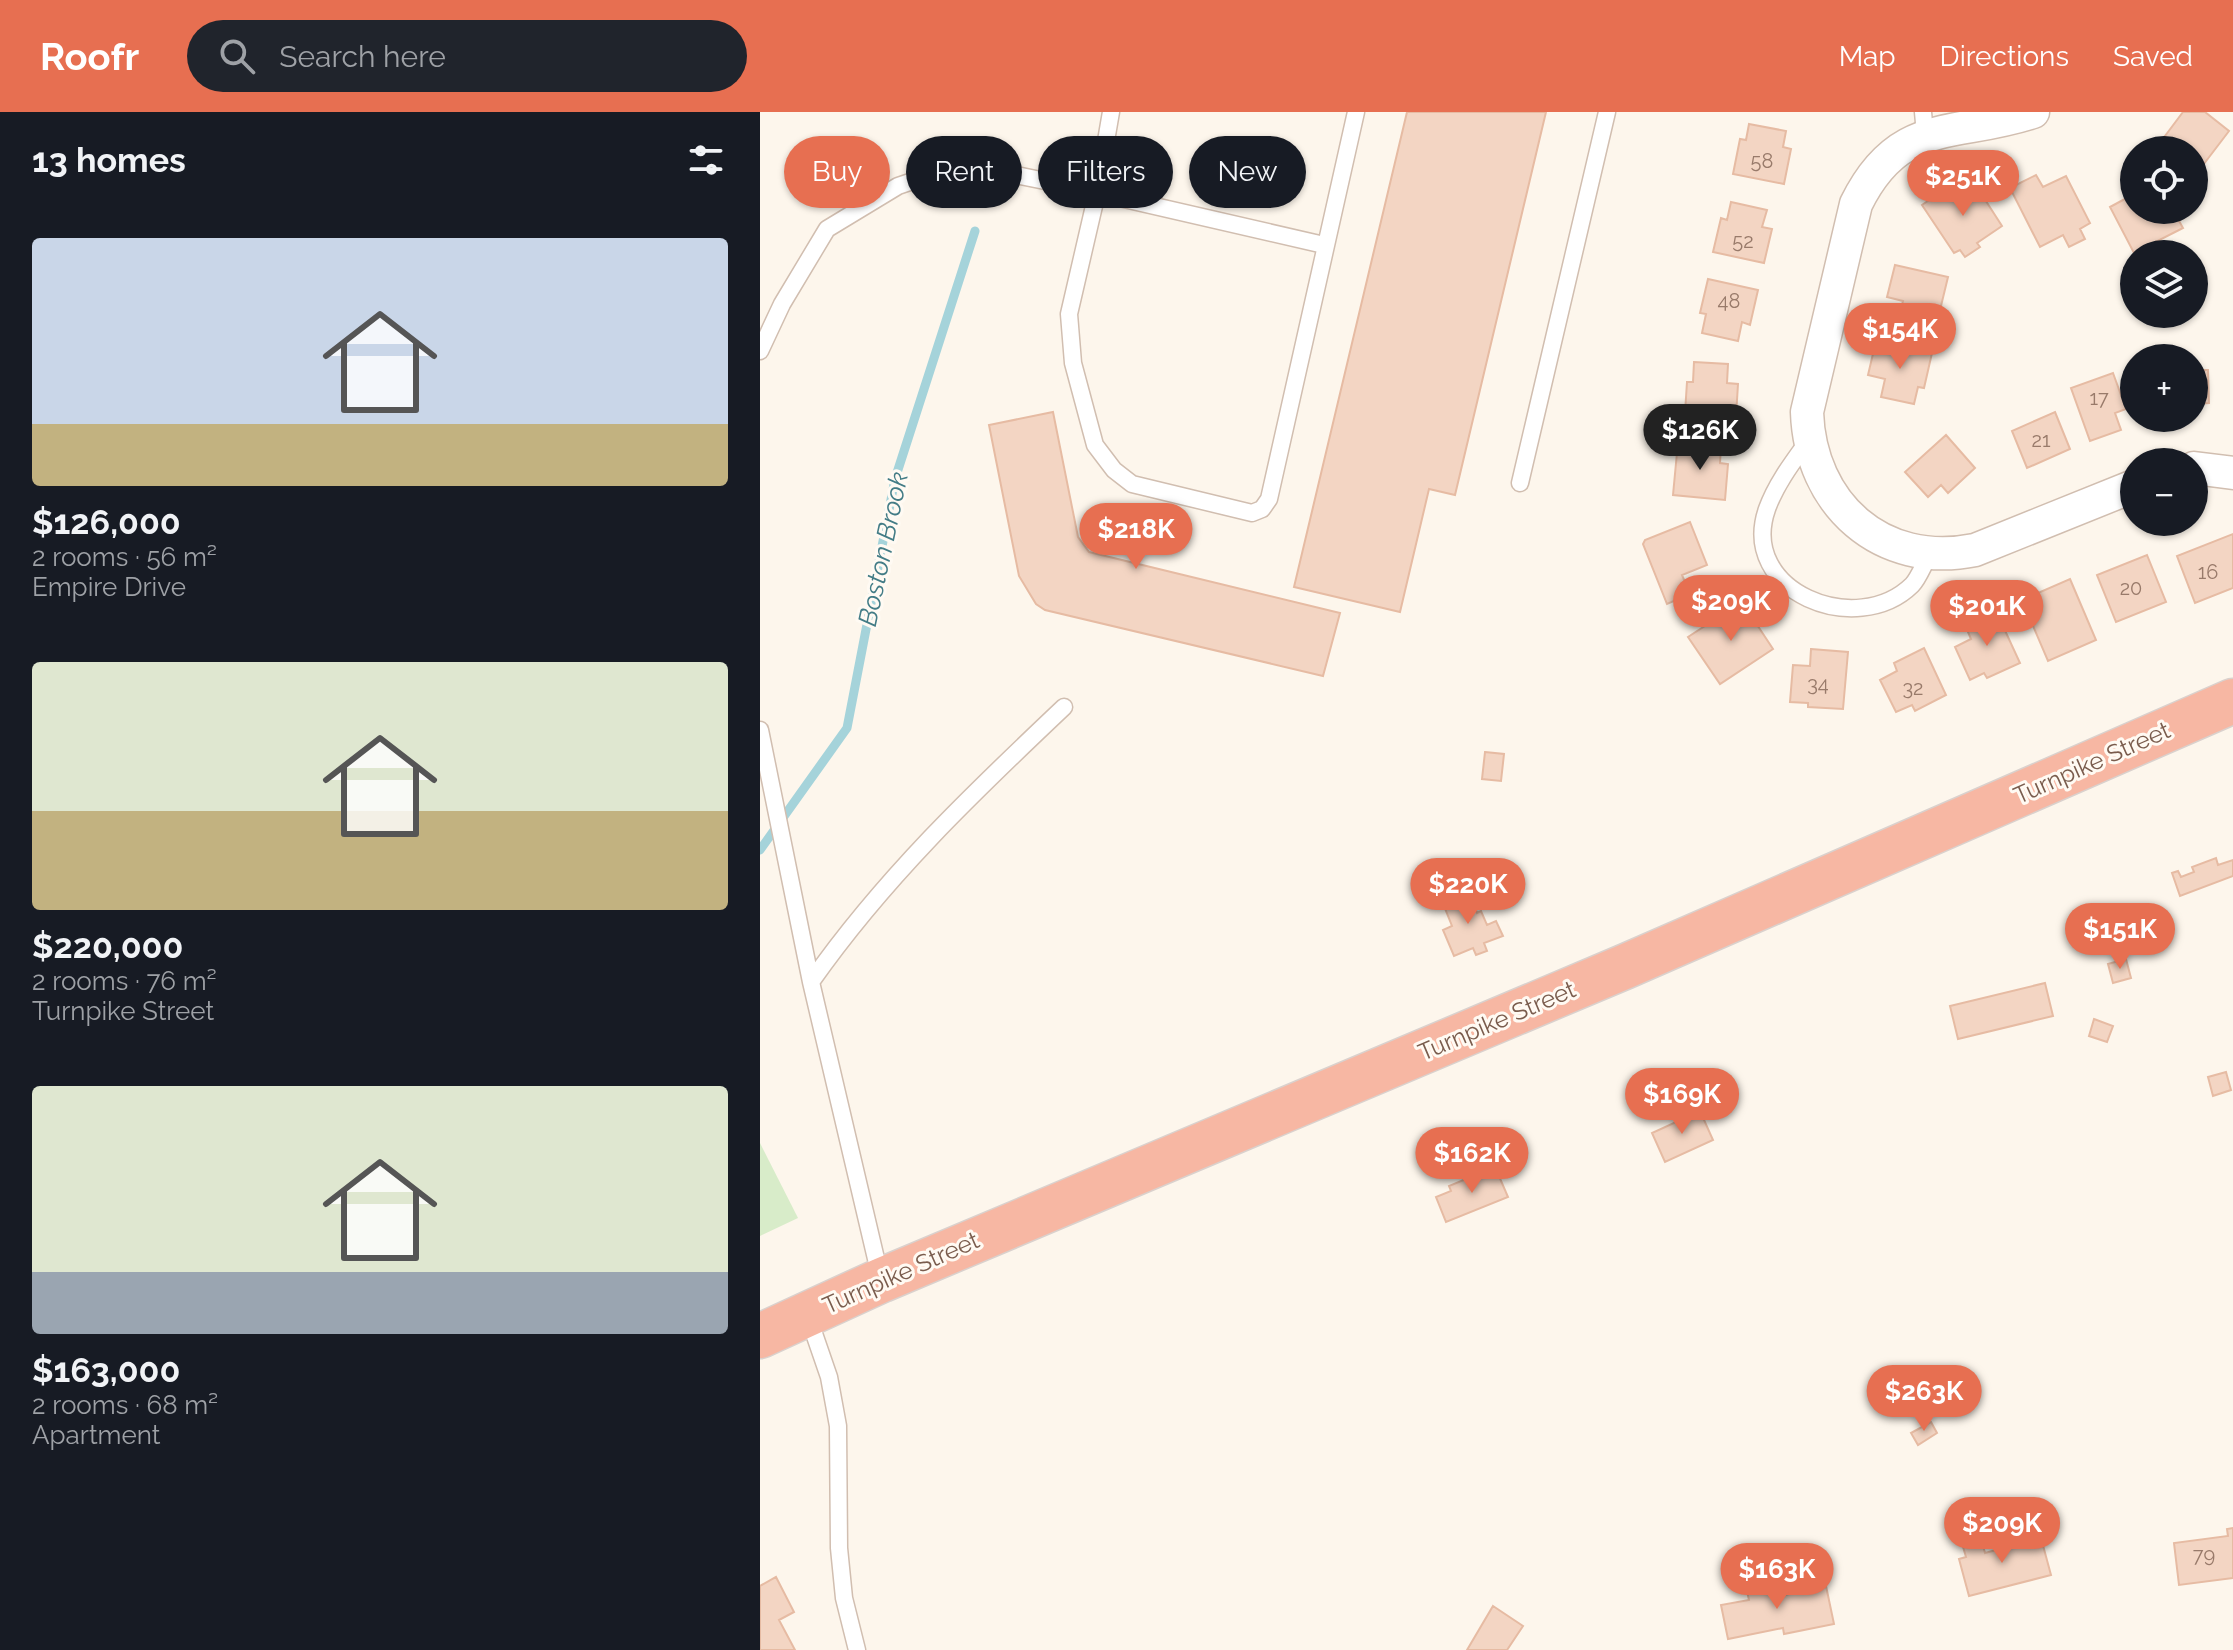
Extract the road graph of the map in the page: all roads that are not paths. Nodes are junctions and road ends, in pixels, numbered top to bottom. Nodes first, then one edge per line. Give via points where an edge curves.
1 (1111, 112) edge
2 (1356, 112) edge
3 (1607, 112) edge
4 (2033, 112) edge
5 (1924, 123) edge
6 (1107, 136) edge
7 (1038, 180) edge
8 (1094, 208) edge
9 (1162, 208) edge
10 (1324, 245) junction
11 (760, 351) edge
12 (1808, 441) junction
13 (2208, 470) edge
14 (2233, 473) edge
15 (1520, 483) dead end
16 (2120, 492) edge
17 (1930, 554) junction
18 (2233, 701) edge
19 (1064, 707) dead end
20 (760, 730) edge
21 (811, 982) junction
22 (882, 1280) junction
23 (808, 1314) junction
24 (760, 1336) edge
25 (857, 1650) edge

1 - 6 lane
2 - 10 lane
3 - 15 lane
4 - 5 street
5 - 12 street via 1879,165 1856,204 1807,412
7 - 11 lane via 992,170 942,171 898,186 827,229
8 - 10 lane via 1069,314 1073,363 1095,445 1132,484 1252,513 1269,499
9 - 10 lane
12 - 17 street via 1831,497 1850,517 1892,545
12 - 17 lane via 1782,477 1766,512 1764,541 1773,573 1794,592 1852,610 1884,603 1913,585
13 - 14 street
16 - 17 street via 1975,550
18 - 22 highway, Turnpike Street via 1681,943
19 - 21 lane via 941,825 850,925
20 - 21 lane
21 - 22 lane
22 - 23 highway, Turnpike Street
23 - 24 highway, Turnpike Street
23 - 25 lane via 838,1426 839,1548

